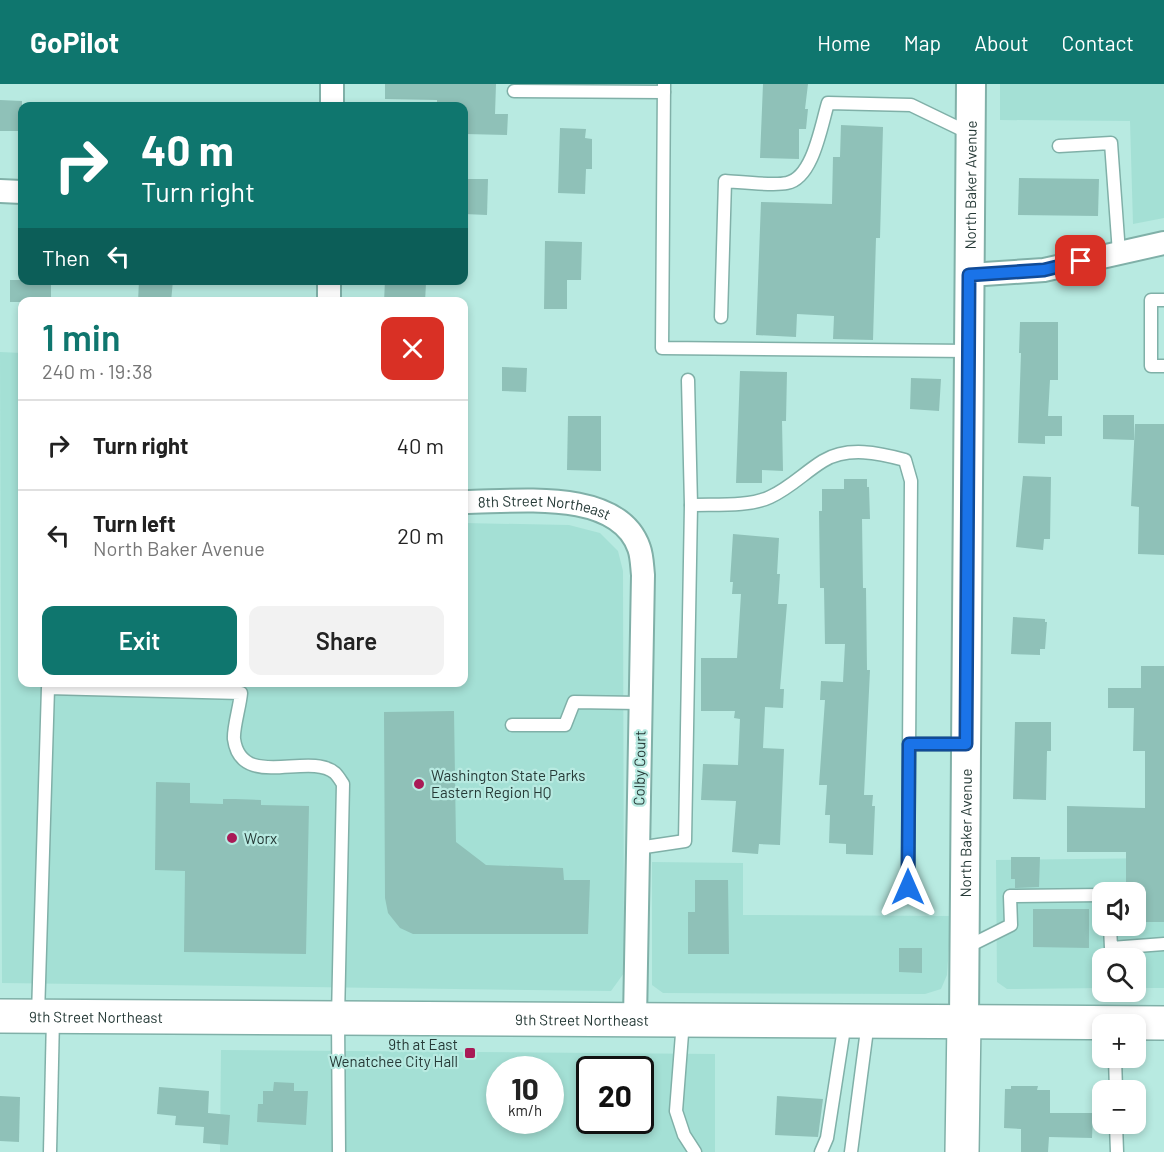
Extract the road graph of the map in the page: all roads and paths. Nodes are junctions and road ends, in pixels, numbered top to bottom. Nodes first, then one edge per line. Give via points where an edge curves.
1 (332, 84) edge
2 (971, 84) edge
3 (664, 88) edge
4 (514, 91) dead end
5 (332, 102) edge
6 (970, 134) junction
7 (1059, 146) dead end
8 (0, 191) edge
9 (18, 192) edge
10 (1164, 243) edge
11 (1119, 253) junction
12 (969, 275) junction
13 (1164, 300) edge
14 (721, 317) dead end
15 (969, 351) junction
16 (1164, 366) edge
17 (688, 380) dead end
18 (468, 502) edge
19 (691, 505) junction
20 (623, 523) joint
21 (640, 703) junction
22 (512, 725) dead end
23 (909, 744) junction
24 (966, 744) junction
25 (638, 848) junction
26 (908, 887) dead end
27 (1092, 895) edge
28 (1110, 936) edge
29 (1164, 944) edge
30 (964, 949) junction
31 (0, 1016) edge
32 (46, 1016) junction
33 (338, 1018) junction
34 (634, 1019) junction
35 (683, 1019) junction
36 (857, 1021) junction
37 (964, 1021) junction
38 (1092, 1023) edge
39 (1146, 1023) edge
40 (1164, 1023) edge
41 (1116, 1134) edge
42 (50, 1152) edge
43 (339, 1152) edge
44 (695, 1152) edge
45 (820, 1152) edge
46 (850, 1152) edge
47 (962, 1152) edge
48 (1117, 1152) edge

1 - 5 street
2 - 6 street, North Baker Avenue
3 - 4 lane
3 - 15 lane via 662,348
6 - 12 street, North Baker Avenue
6 - 14 lane via 911,105 828,103 809,165 801,176 787,183 725,181
7 - 11 lane via 1111,143
8 - 9 street
10 - 11 street
11 - 12 street via 1044,270
12 - 15 street, North Baker Avenue
13 - 16 lane via 1151,300 1151,366
15 - 24 street, North Baker Avenue
17 - 19 lane
18 - 20 street, 8th Street Northeast via 585,505
19 - 23 lane via 768,498 825,460 852,451 905,460 911,481
19 - 25 lane via 685,841
20 - 21 street, Colby Court via 640,549 643,575
21 - 22 lane via 574,702 565,725
21 - 25 street, Colby Court
23 - 24 lane
23 - 26 lane
24 - 30 street, North Baker Avenue
25 - 34 street, Colby Court
27 - 30 lane via 1010,896 1011,925
28 - 29 lane via 1111,948
30 - 37 street, North Baker Avenue
31 - 32 main road, 9th Street Northeast
32 - 33 main road, 9th Street Northeast
32 - 33 lane via 48,688 241,693 234,738 239,753 249,764 262,768 319,766 336,774 343,784
32 - 42 lane
33 - 34 main road, 9th Street Northeast
33 - 43 lane
34 - 35 main road, 9th Street Northeast
35 - 36 main road, 9th Street Northeast
35 - 44 lane via 676,1111
36 - 37 main road, 9th Street Northeast
36 - 45 lane
36 - 46 lane
37 - 38 main road, 9th Street Northeast
37 - 47 main road, North Baker Avenue
39 - 40 main road, 9th Street Northeast
41 - 48 lane

